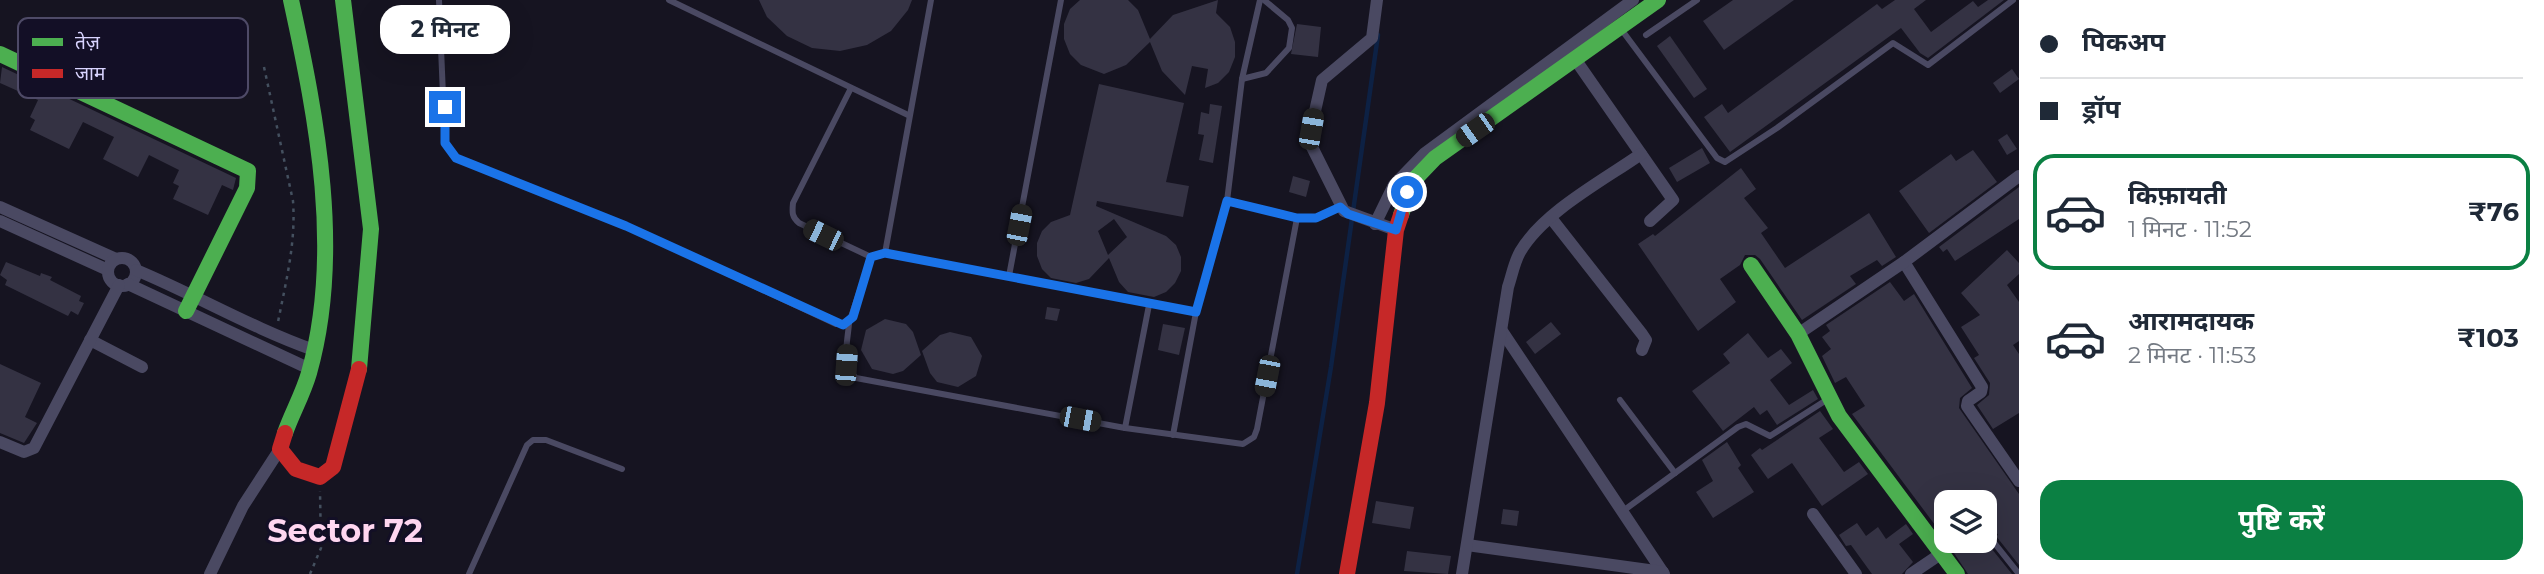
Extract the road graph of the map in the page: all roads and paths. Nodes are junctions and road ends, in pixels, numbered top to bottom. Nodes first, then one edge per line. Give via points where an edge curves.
1 (291, 0) edge
2 (343, 0) edge
3 (439, 0) edge
4 (669, 0) edge
5 (931, 0) edge
6 (1061, 0) edge
7 (1262, 0) edge
8 (1377, 0) edge
9 (1633, 0) edge
10 (1658, 0) edge
11 (1697, 0) edge
12 (2013, 0) edge
13 (1620, 27) junction
14 (1646, 35) dead end
15 (0, 54) edge
16 (1575, 59) junction
17 (18, 63) edge
18 (264, 67) dead end
19 (1242, 79) junction
20 (851, 88) junction
21 (92, 98) edge
22 (908, 115) junction
23 (1641, 154) junction
24 (2019, 176) edge
25 (1227, 201) junction
26 (0, 206) edge
27 (1350, 213) junction
28 (1297, 218) junction
29 (1550, 218) junction
30 (0, 221) edge
31 (1650, 221) dead end
32 (1375, 224) junction
33 (1396, 230) junction
34 (885, 253) junction
35 (871, 257) junction
36 (1904, 262) junction
37 (112, 265) junction
38 (1751, 265) dead end
39 (136, 270) junction
40 (1009, 276) junction
41 (123, 284) junction
42 (194, 294) junction
43 (1149, 305) junction
44 (186, 311) junction
45 (1196, 312) junction
46 (849, 323) junction
47 (1502, 331) junction
48 (1798, 334) junction
49 (275, 336) junction
50 (90, 340) junction
51 (314, 350) junction
52 (1642, 350) dead end
53 (142, 368) dead end
54 (310, 369) junction
55 (1830, 398) junction
56 (1620, 400) dead end
57 (1125, 428) junction
58 (1173, 435) junction
59 (0, 442) edge
60 (280, 449) junction
61 (622, 469) dead end
62 (1675, 473) junction
63 (320, 477) junction
64 (2019, 481) edge
65 (1623, 511) junction
66 (1813, 514) dead end
67 (1934, 542) edge
68 (1467, 545) junction
69 (1997, 546) edge
70 (1942, 553) joint
71 (1664, 573) edge
72 (210, 574) edge
73 (310, 574) edge
74 (469, 574) edge
75 (1347, 574) edge
76 (1462, 574) edge
77 (1856, 574) edge
78 (1911, 574) edge
79 (1957, 574) edge
80 (2019, 574) edge

1 - 51 street via 312,91 324,208
2 - 63 street via 365,158 370,251 359,373 336,458
3 - 46 lane via 445,143 456,158 626,226 836,324
4 - 20 lane
5 - 22 lane
6 - 40 lane
7 - 19 lane
7 - 19 lane via 1288,20 1292,28 1289,48 1266,73
8 - 27 street via 1372,38 1322,80 1313,115 1311,147
9 - 32 street via 1424,153 1394,185
10 - 13 street
11 - 14 lane
12 - 13 lane via 1928,65 1893,43 1725,162 1717,158
13 - 16 street
15 - 17 street
16 - 23 street
16 - 33 street via 1435,158 1407,192
18 - 49 path via 295,222
19 - 25 lane
20 - 22 lane
20 - 35 lane via 792,211 799,223
21 - 42 street via 248,172 247,188
22 - 34 lane
23 - 29 street
23 - 31 street via 1673,200
24 - 36 street
25 - 28 lane
25 - 45 lane
26 - 37 street
27 - 28 lane
27 - 32 street
28 - 58 lane via 1254,437 1243,444
29 - 47 street via 1516,262
29 - 52 street via 1642,334 1646,340
30 - 37 street
32 - 33 street
33 - 75 street via 1377,403
34 - 35 lane
34 - 40 lane
35 - 46 lane
36 - 48 street
36 - 64 street via 1982,387 1967,406
37 - 39 street via 129,260
37 - 41 street via 111,279
38 - 48 street
39 - 41 street via 134,279
39 - 42 street
40 - 43 lane
41 - 44 street
41 - 50 street
42 - 44 street
42 - 49 street
43 - 45 lane
43 - 57 lane
44 - 54 street
45 - 58 lane
46 - 57 lane via 846,365 856,377
47 - 65 street
47 - 68 street
48 - 55 street
49 - 51 street
50 - 53 street
50 - 59 street via 34,448 24,452
51 - 54 street
54 - 60 street
55 - 62 lane via 1770,436 1746,424 1738,427
55 - 67 street
56 - 62 lane
57 - 58 lane
60 - 63 street via 305,475
60 - 72 street via 243,506
61 - 74 lane via 546,440 533,440
62 - 65 lane
63 - 73 path via 321,548
65 - 71 street
66 - 77 street
68 - 71 street
68 - 76 street
69 - 80 lane
70 - 78 street
70 - 79 street

